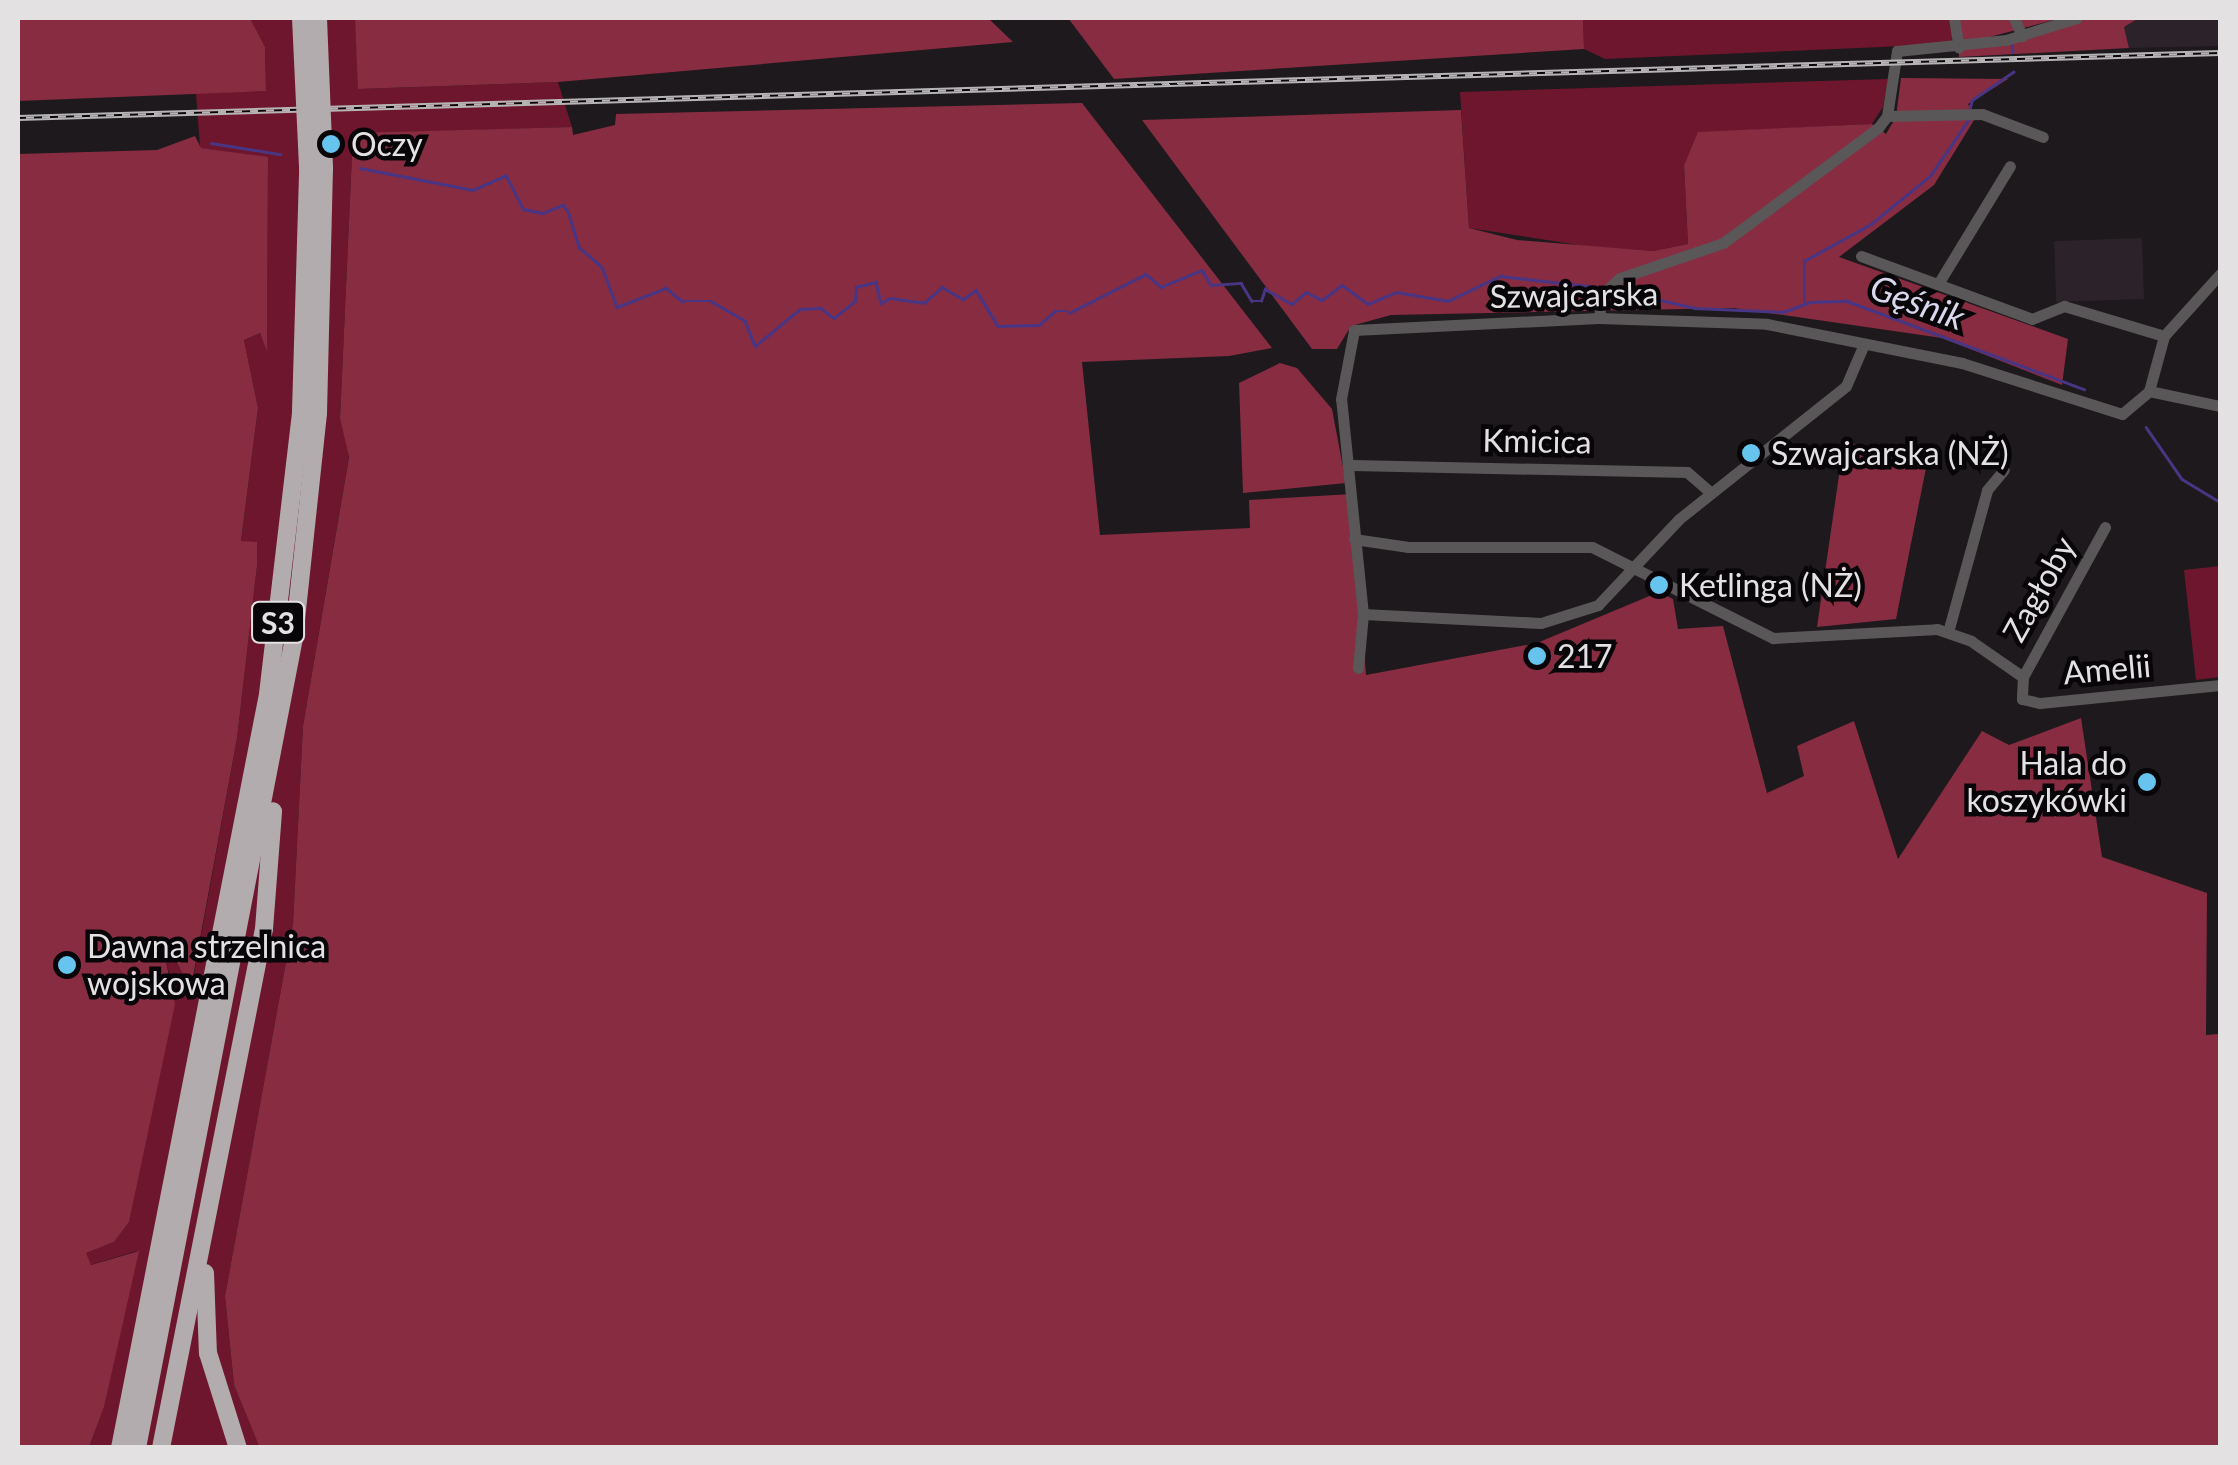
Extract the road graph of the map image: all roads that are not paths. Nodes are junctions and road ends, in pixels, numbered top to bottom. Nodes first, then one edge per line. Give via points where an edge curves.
1 (301, 18) edge
2 (318, 18) edge
3 (1954, 18) edge
4 (2014, 18) edge
5 (2077, 18) edge
6 (2022, 36) junction
7 (1959, 48) junction
8 (1887, 116) junction
9 (2043, 137) dead end
10 (2010, 166) dead end
11 (316, 169) junction
12 (1861, 256) dead end
13 (2220, 274) edge
14 (1938, 284) junction
15 (1599, 318) junction
16 (2164, 336) junction
17 (1864, 344) junction
18 (2149, 390) junction
19 (2220, 406) edge
20 (1352, 465) junction
21 (2004, 470) dead end
22 (1711, 493) junction
23 (2104, 527) dead end
24 (1354, 538) junction
25 (1636, 567) junction
26 (1363, 614) junction
27 (1948, 632) junction
28 (1358, 668) dead end
29 (2023, 677) junction
30 (2220, 685) edge
31 (274, 760) junction
32 (211, 1202) junction
33 (136, 1370) junction
34 (106, 1448) edge
35 (120, 1448) edge
36 (137, 1448) edge
37 (161, 1448) edge
38 (238, 1448) edge

1 - 11 highway, S3, bridge
2 - 11 highway, S3, bridge
3 - 7 street
4 - 6 street
5 - 6 street
6 - 7 street
7 - 8 street via 1897,51
8 - 9 street via 1970,114
8 - 15 street via 1724,243 1620,278 1602,294
10 - 14 street
11 - 31 highway, S3 via 317,424
11 - 33 highway, S3 via 301,411 268,694
12 - 14 street
13 - 16 street
14 - 16 street via 2032,319 2064,306
15 - 17 street, Szwajcarska via 1767,324
15 - 20 street, Szwajcarska via 1354,330 1340,399
16 - 18 street
17 - 18 street, Szwajcarska via 1976,367 2126,414
17 - 22 street via 1846,386
18 - 19 street
20 - 22 street, Kmicica via 1687,472
20 - 24 street, Szwajcarska
21 - 27 street via 1987,490
22 - 25 street
23 - 29 street, Zagłoby
24 - 25 street via 1408,548 1572,544
24 - 26 street, Szwajcarska
25 - 26 street via 1598,605 1542,623
25 - 27 street via 1773,638 1888,627
26 - 28 street, Szwajcarska
27 - 29 street
29 - 30 street, Amelii via 2022,699 2033,703
31 - 32 highway via 264,929
31 - 36 highway, S3
32 - 37 highway
32 - 38 highway via 208,1353
33 - 34 highway
33 - 35 highway, S3

